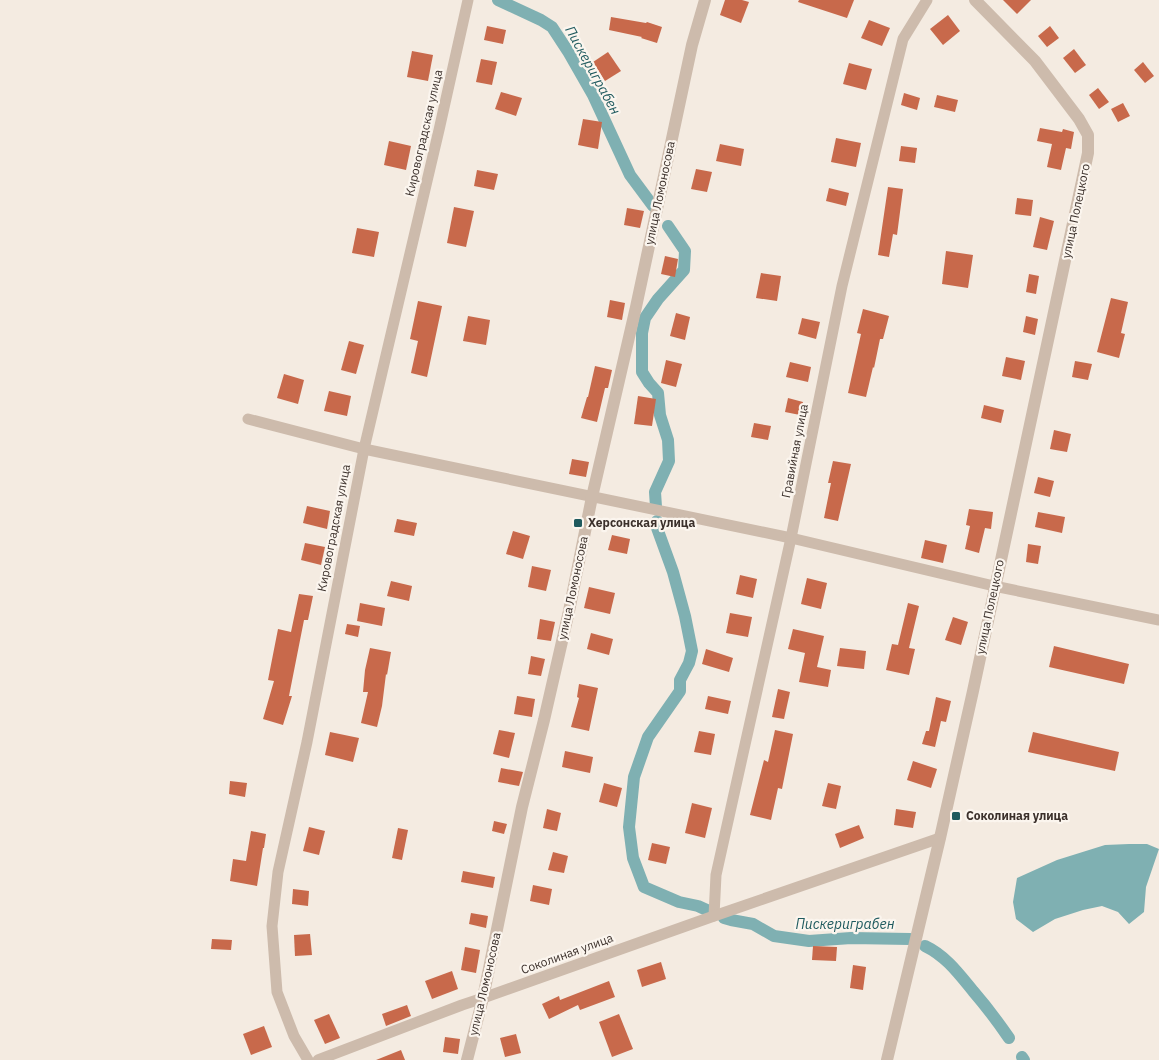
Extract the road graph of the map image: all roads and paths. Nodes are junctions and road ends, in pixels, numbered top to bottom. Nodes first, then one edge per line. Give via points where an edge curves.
1 (468, 0) edge
2 (706, 0) edge
3 (927, 0) edge
4 (975, 0) edge
5 (248, 419) dead end
6 (364, 449) junction
7 (592, 497) junction
8 (791, 538) junction
9 (994, 586) junction
10 (1159, 620) edge
11 (940, 838) junction
12 (714, 916) junction
13 (483, 998) junction
14 (308, 1060) edge
15 (318, 1060) edge
16 (467, 1060) edge
17 (887, 1060) edge

1 - 6 street, Кировоградская улица
2 - 7 street, улица Ломоносова via 692,46
3 - 8 street, Гравийная улица via 903,39 842,286
4 - 9 street, улица Полецкого via 1035,61 1079,118 1088,135 1088,153
5 - 6 street
6 - 7 street
6 - 14 street, Кировоградская улица via 307,742 278,872 272,926 277,992 294,1036
7 - 8 street
7 - 13 street, улица Ломоносова
8 - 9 street
8 - 12 street, Гравийная улица via 716,875
9 - 10 street
9 - 11 street, улица Полецкого
11 - 12 street, Соколиная улица
11 - 17 street, улица Полецкого
12 - 13 street, Соколиная улица
13 - 15 street, Соколиная улица
13 - 16 street, улица Ломоносова

